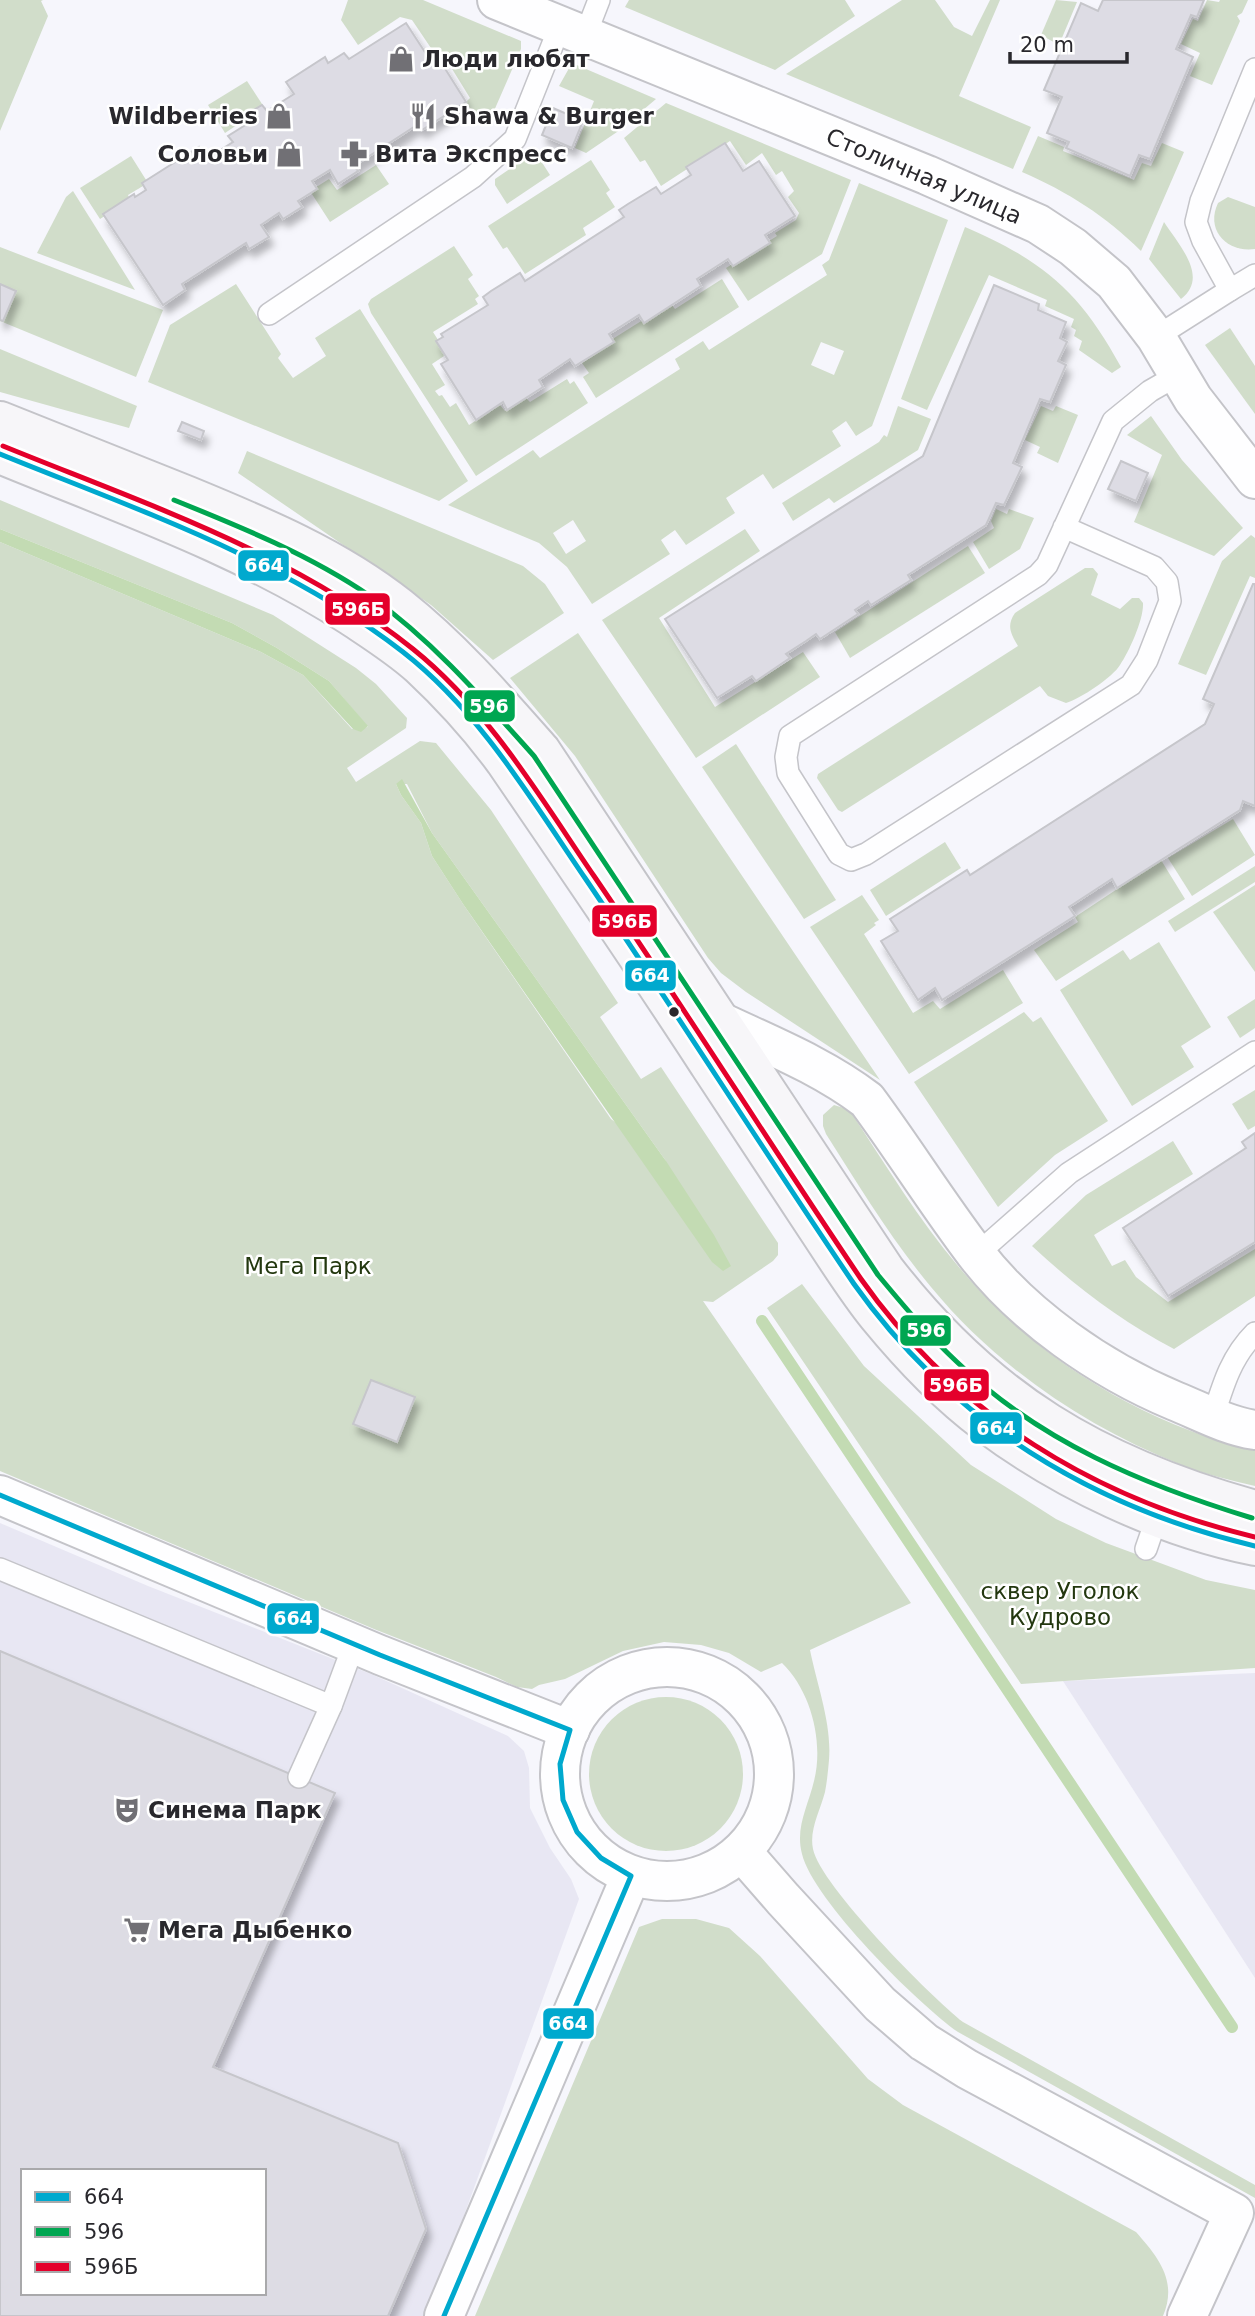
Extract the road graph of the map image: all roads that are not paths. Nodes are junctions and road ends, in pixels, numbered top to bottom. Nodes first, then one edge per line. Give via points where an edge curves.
1 (497, 0) edge
2 (599, 0) edge
3 (573, 31) junction
4 (1255, 69) edge
5 (1255, 275) edge
6 (1230, 290) junction
7 (269, 314) dead end
8 (1156, 337) junction
9 (1178, 374) junction
10 (0, 421) edge
11 (0, 454) edge
12 (1255, 479) edge
13 (1064, 527) junction
14 (723, 1023) junction
15 (1255, 1052) edge
16 (976, 1255) junction
17 (1255, 1333) edge
18 (1213, 1417) junction
19 (1255, 1430) edge
20 (0, 1495) edge
21 (1255, 1510) edge
22 (1255, 1546) edge
23 (0, 1569) edge
24 (354, 1644) junction
25 (331, 1706) junction
26 (570, 1730) junction
27 (299, 1777) dead end
28 (742, 1852) junction
29 (631, 1876) junction
30 (1245, 2218) edge
31 (444, 2316) edge
32 (1187, 2316) edge

1 - 3 street, Столичная улица
2 - 3 lane
3 - 7 lane via 515,139 474,177
3 - 8 street, Столичная улица via 1038,224 1114,282
4 - 6 lane via 1196,222
5 - 6 lane
6 - 8 lane
8 - 9 street, Столичная улица
9 - 12 street, Столичная улица
9 - 13 lane via 1112,421
10 - 14 street via 275,531 397,605 440,641 541,751
11 - 22 street via 280,573 419,665 484,732 505,761 857,1289 933,1377 984,1422 1098,1491 1152,1533
13 - 13 lane via 1038,575 790,736 788,773 839,854 851,860 866,854 1131,685 1147,660 1170,601 1167,582 1154,567
14 - 16 street via 810,1064 867,1100
14 - 21 street via 885,1270 960,1355 999,1389 1077,1441 1179,1488
15 - 16 lane via 1069,1173
16 - 18 street via 1022,1303 1094,1359 1146,1389
17 - 18 lane via 1231,1364
18 - 19 street
20 - 24 street
23 - 25 lane
24 - 25 lane
24 - 26 street
25 - 27 lane
26 - 28 street via 588,1702 615,1680 648,1668 682,1668 714,1678 743,1697 763,1725 773,1758 774,1792 763,1824
26 - 29 street via 560,1764 563,1800 577,1832 601,1858
28 - 29 street via 709,1874 671,1882
28 - 30 street via 880,2004 924,2042
29 - 31 street
30 - 32 street

